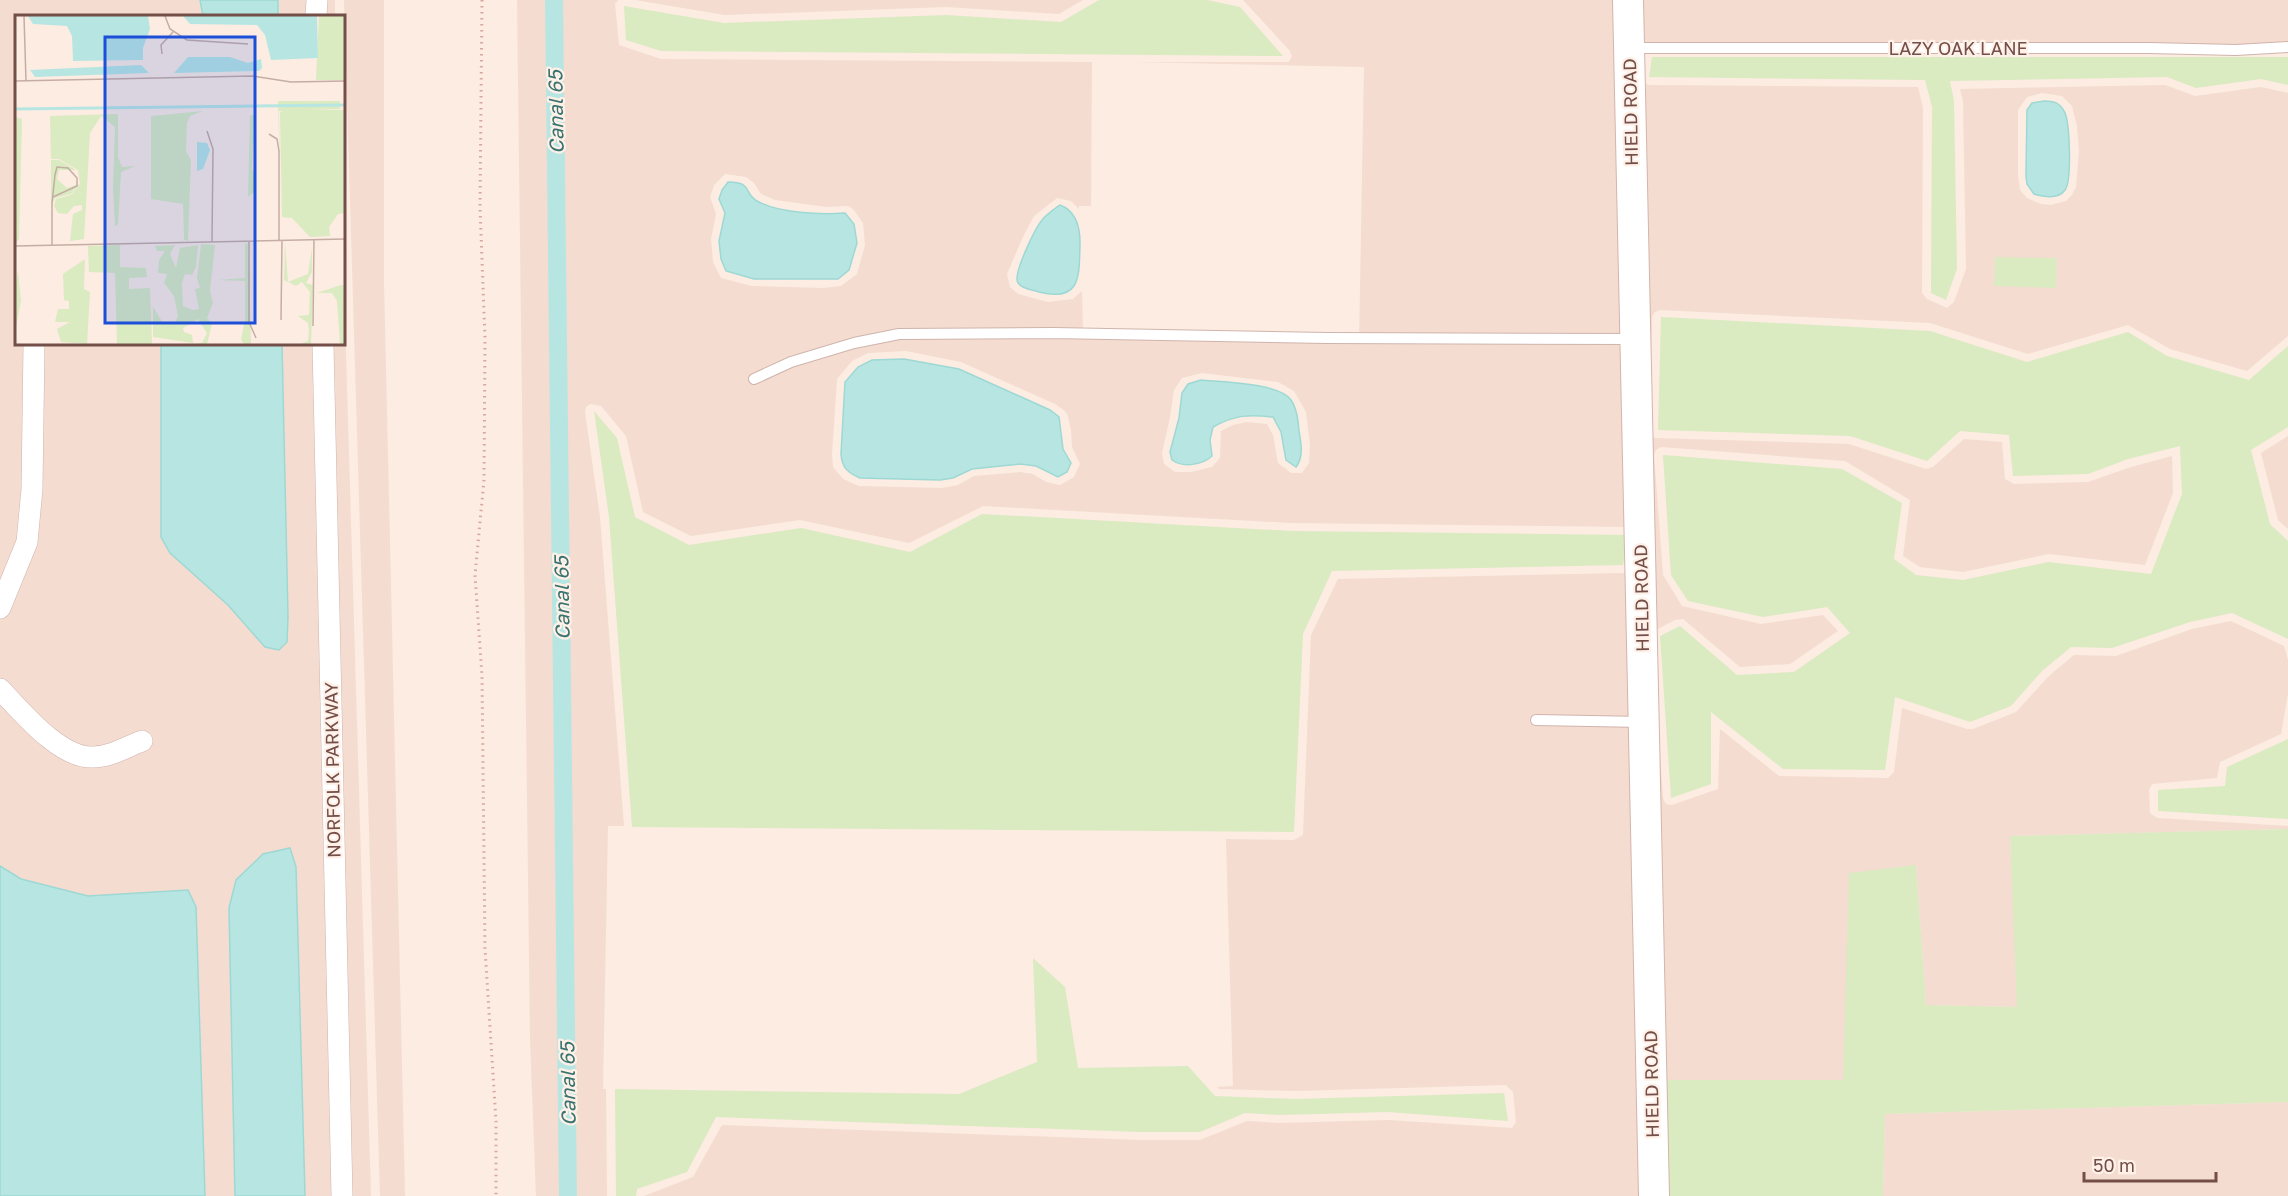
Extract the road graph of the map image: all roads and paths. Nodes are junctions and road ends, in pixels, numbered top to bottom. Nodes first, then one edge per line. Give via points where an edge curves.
1 (317, 0) edge
2 (482, 0) edge
3 (1628, 0) edge
4 (316, 15) edge
5 (2288, 47) edge
6 (1628, 48) junction
7 (1635, 339) junction
8 (34, 345) edge
9 (323, 345) edge
10 (754, 379) dead end
11 (0, 608) edge
12 (0, 689) edge
13 (1536, 720) dead end
14 (1644, 722) junction
15 (142, 741) dead end
16 (342, 1196) edge
17 (496, 1196) edge
18 (1654, 1196) edge

1 - 4 street
2 - 17 path via 484,480 475,575 482,676 485,950 496,1121
3 - 6 street, HIELD ROAD
5 - 6 lane, LAZY OAK LANE
6 - 7 street, HIELD ROAD
7 - 10 lane via 898,334 790,362
7 - 14 street, HIELD ROAD
8 - 11 street via 32,489 27,542
9 - 16 street, NORFOLK PARKWAY
12 - 15 street via 67,752 90,758
13 - 14 lane
14 - 18 street, HIELD ROAD

